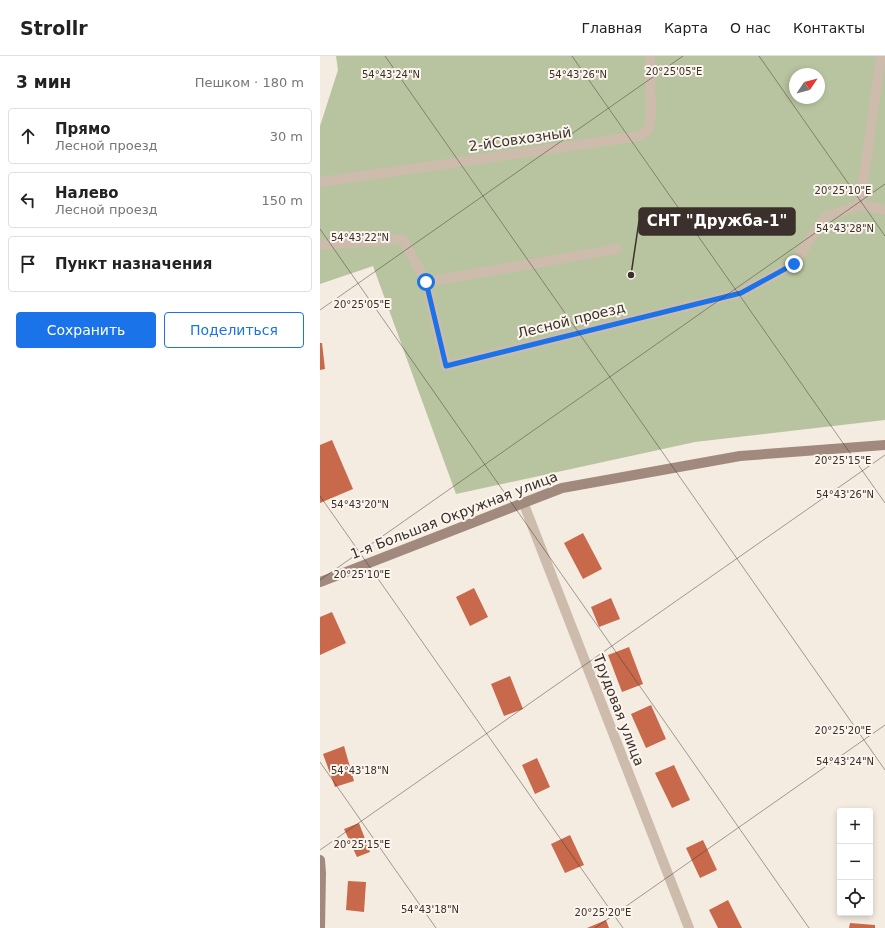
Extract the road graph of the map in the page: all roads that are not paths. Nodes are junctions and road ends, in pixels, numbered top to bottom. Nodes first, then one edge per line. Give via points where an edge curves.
1 (650, 56) edge
2 (881, 56) edge
3 (320, 182) edge
4 (860, 205) junction
5 (885, 210) edge
6 (320, 245) edge
7 (617, 249) dead end
8 (426, 282) junction
9 (885, 445) edge
10 (523, 502) junction
11 (320, 582) edge
12 (320, 860) edge
13 (320, 928) edge
14 (689, 928) edge

1 - 3 street, 2-йСовхозный via 651,116 649,129 640,136
2 - 4 street
4 - 5 street
4 - 8 street, Лесной проезд via 825,217 794,264 741,293 446,366
6 - 8 street, Лесной проезд via 403,239
7 - 8 street
9 - 10 street, 1-я Большая Окружная улица via 740,456 562,488
10 - 11 street, 1-я Большая Окружная улица
10 - 14 street, Трудовая улица
12 - 13 street

